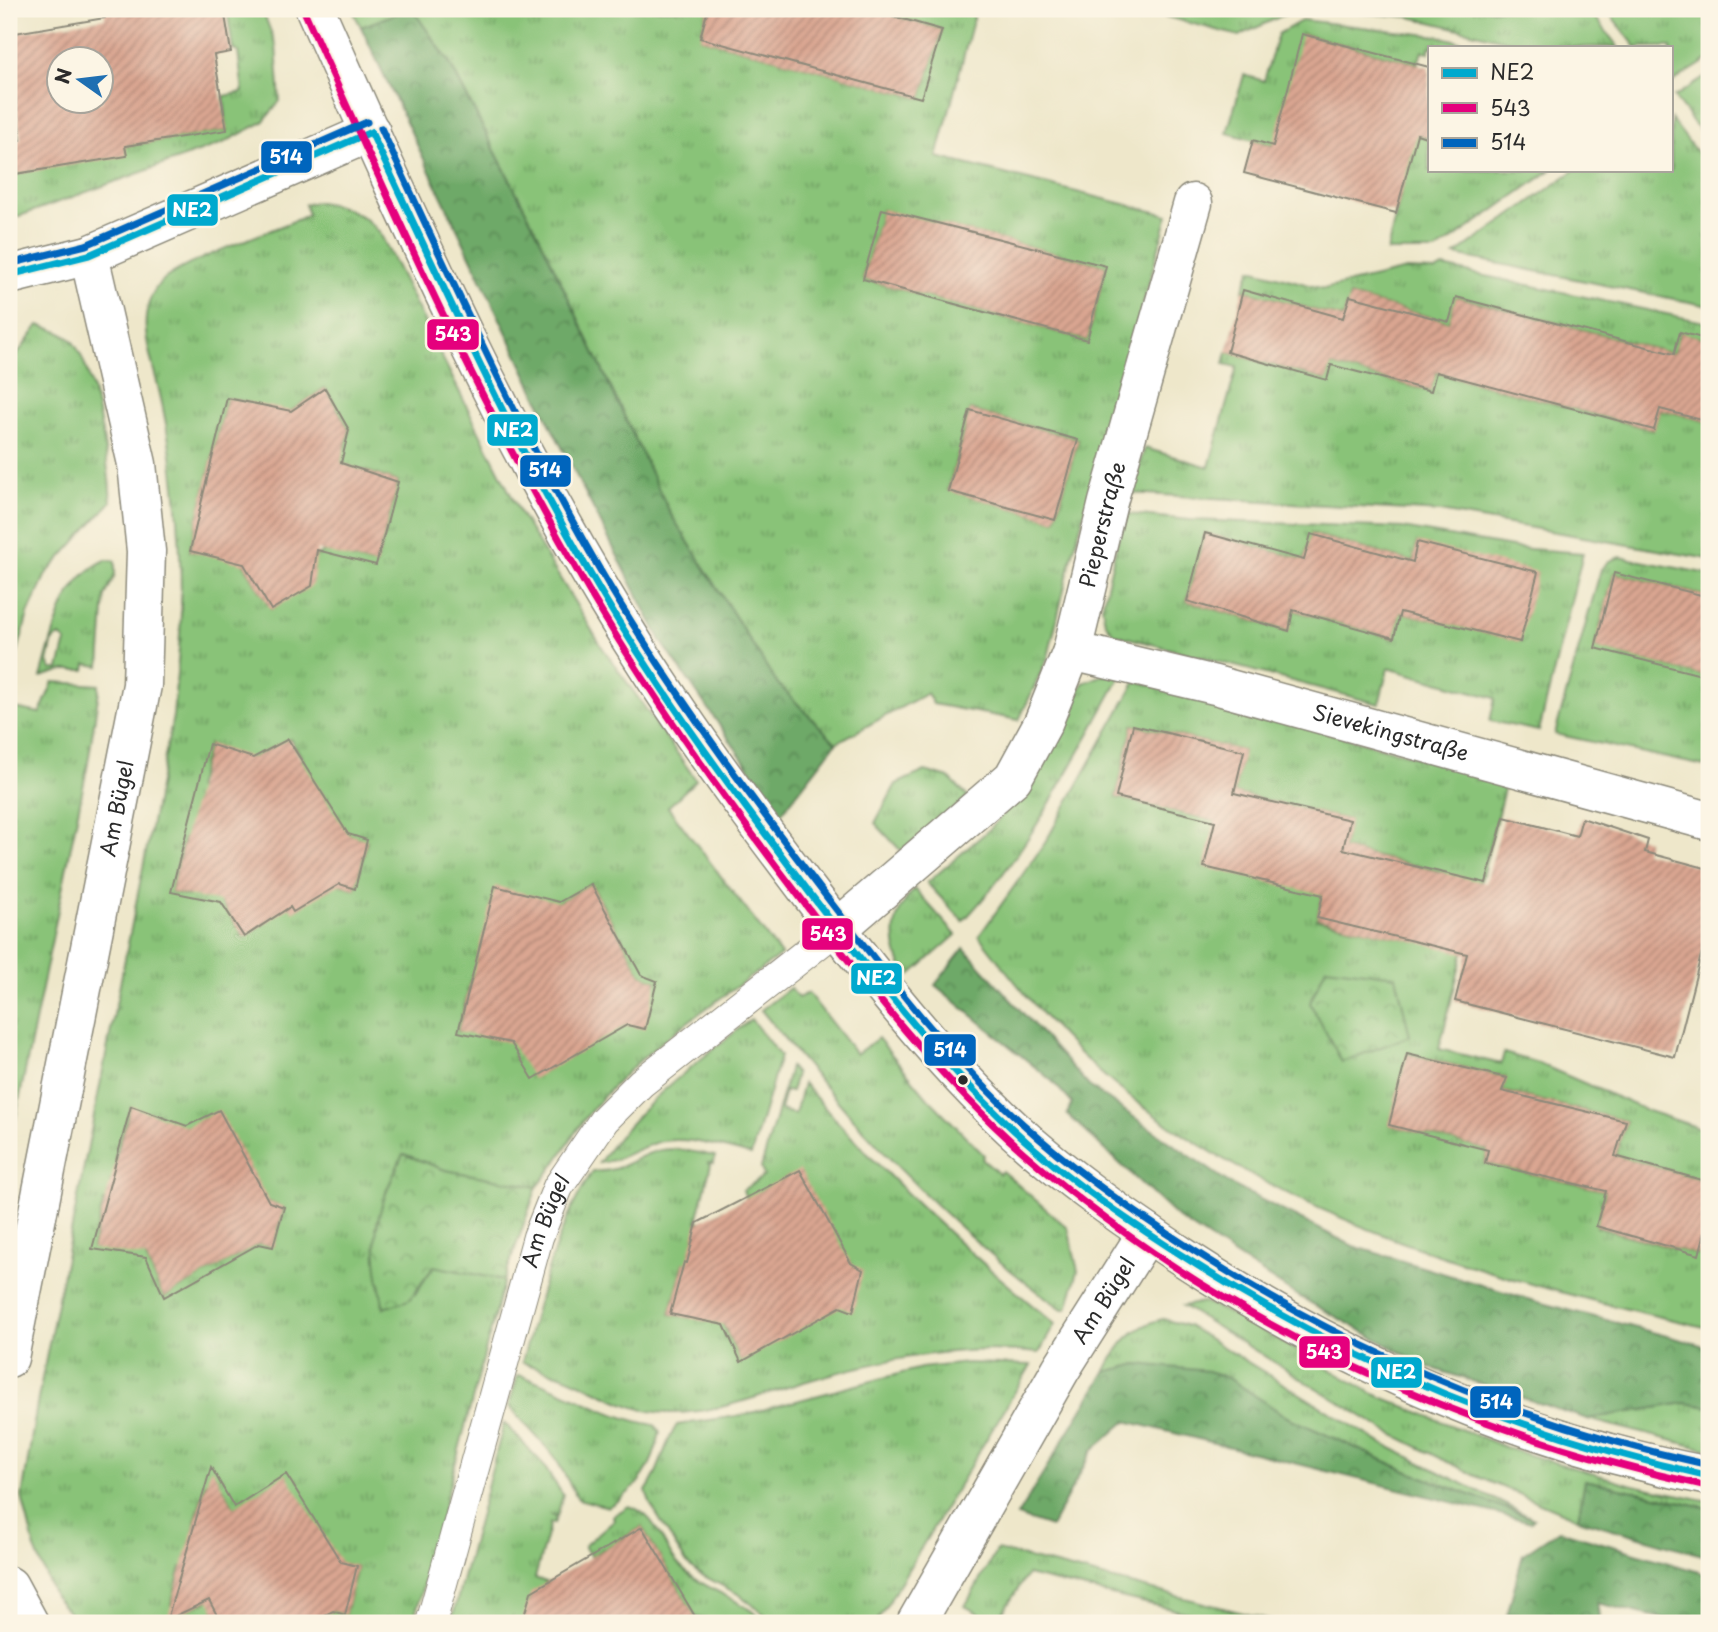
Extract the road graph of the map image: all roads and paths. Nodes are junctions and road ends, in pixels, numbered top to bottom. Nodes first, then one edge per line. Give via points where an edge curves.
1 (315, 9) edge
2 (371, 132) junction
3 (1193, 204) dead end
4 (89, 255) junction
5 (9, 275) edge
6 (1072, 650) junction
7 (1709, 821) edge
8 (837, 929) junction
9 (1147, 1233) junction
10 (9, 1358) edge
11 (1709, 1476) edge
12 (9, 1586) edge
13 (29, 1623) edge
14 (431, 1623) edge
15 (916, 1623) edge

1 - 2 street
2 - 4 street
2 - 8 street via 494,394 618,618 727,785
3 - 6 street, Pieperstraße via 1108,502
4 - 5 street
4 - 10 street, Am Bügel via 137,464 146,551 143,673
6 - 7 street, Sievekingstraße
6 - 8 street, Pieperstraße via 1013,778
8 - 9 street via 963,1080 1052,1164
8 - 14 street, Am Bügel via 641,1083 604,1120 558,1187 534,1250
9 - 11 street via 1244,1297 1409,1382 1572,1443
9 - 15 street, Am Bügel via 1061,1369
12 - 13 street

